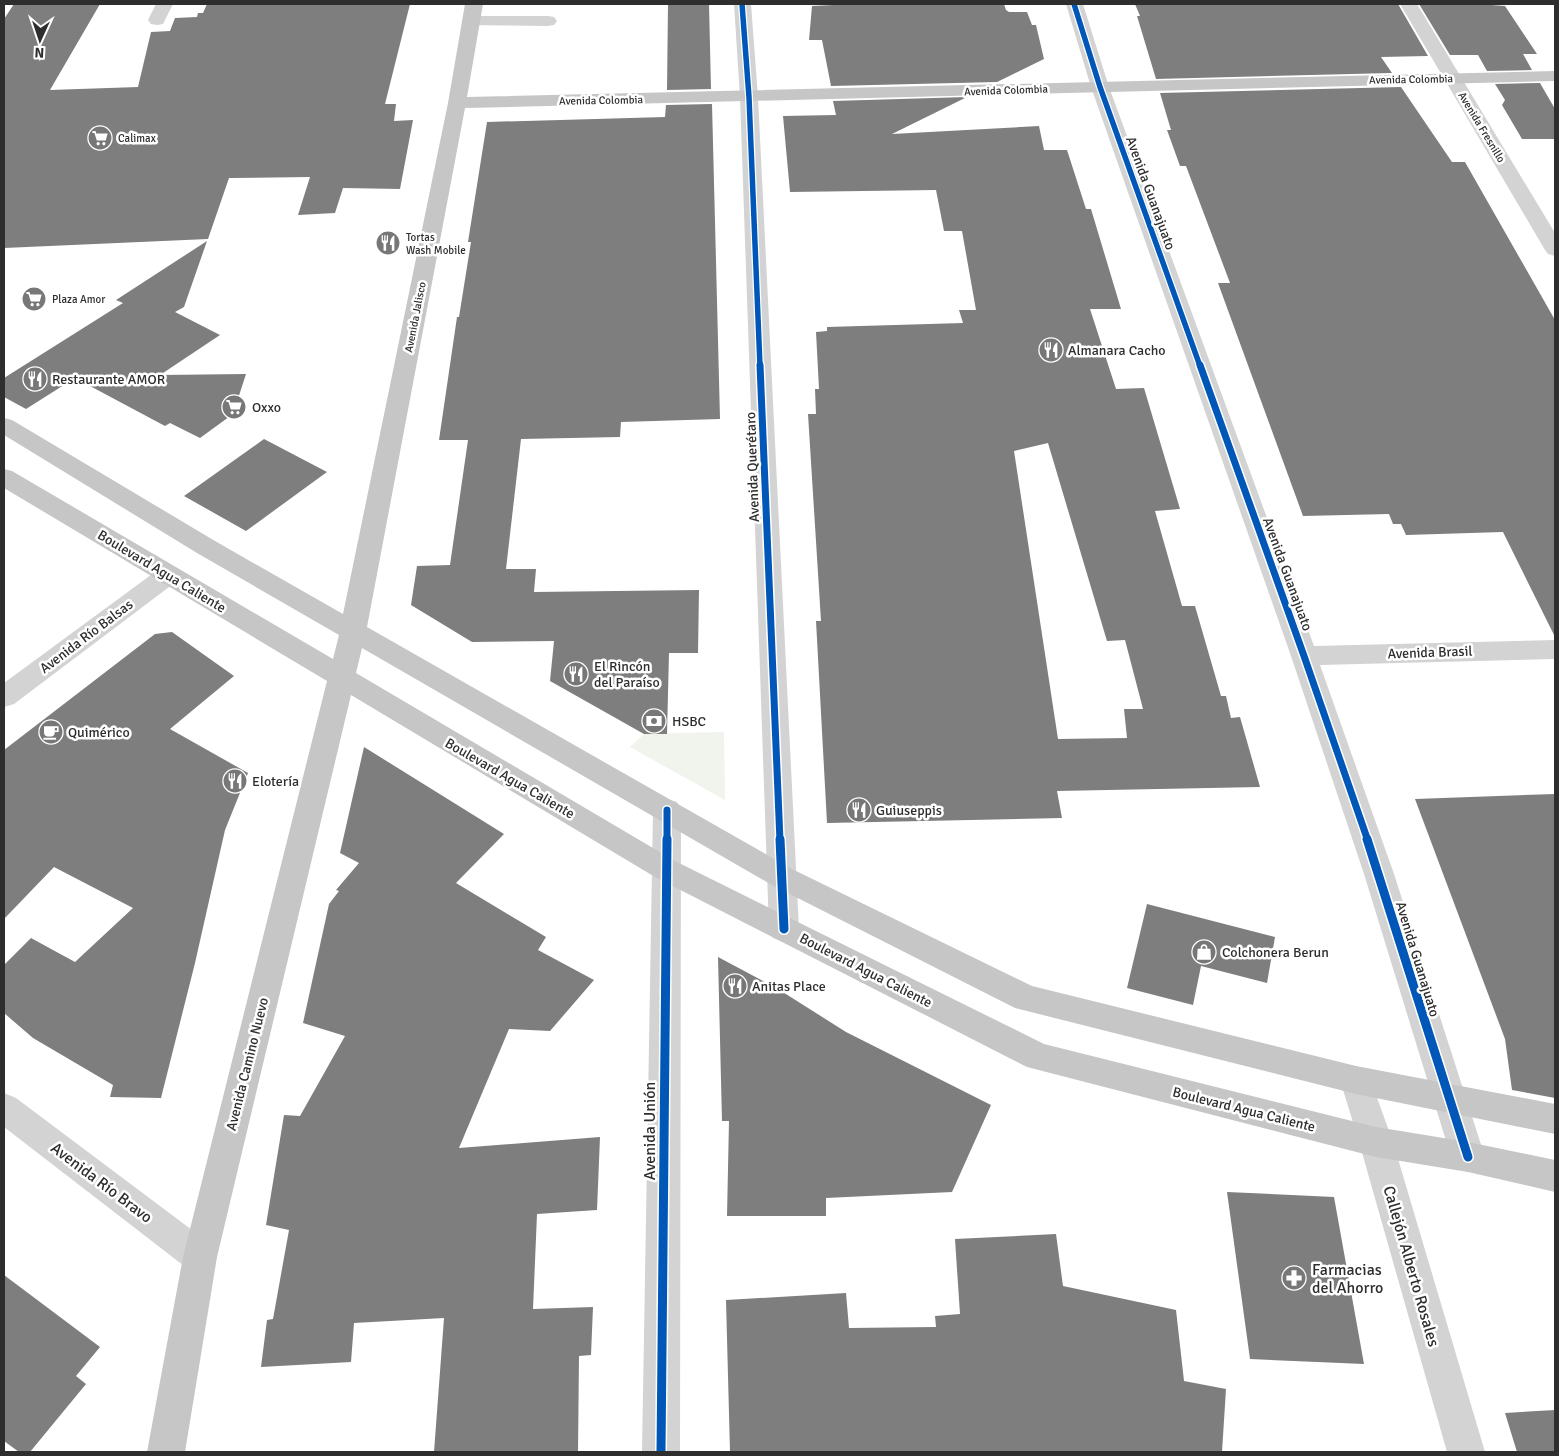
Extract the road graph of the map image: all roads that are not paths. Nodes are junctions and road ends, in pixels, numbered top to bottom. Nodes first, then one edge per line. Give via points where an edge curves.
1 (742, 4) edge
2 (1074, 4) edge
3 (1408, 4) edge
4 (472, 12) edge
5 (548, 21) dead end
6 (1555, 76) edge
7 (1454, 78) junction
8 (1100, 87) junction
9 (748, 97) junction
10 (457, 103) junction
11 (1555, 250) edge
12 (4, 425) edge
13 (4, 477) edge
14 (168, 575) junction
15 (353, 630) junction
16 (1555, 649) edge
17 (1304, 656) junction
18 (340, 678) junction
19 (4, 697) edge
20 (667, 810) junction
21 (665, 869) junction
22 (782, 877) junction
23 (784, 928) junction
24 (1356, 1080) junction
25 (1448, 1098) junction
26 (4, 1108) edge
27 (1555, 1119) edge
28 (1376, 1142) junction
29 (1468, 1157) junction
30 (1555, 1176) edge
31 (200, 1257) junction
32 (166, 1452) edge
33 (661, 1452) edge
34 (1466, 1452) edge

1 - 9 street, Avenida Querétaro
2 - 8 street, Avenida Guanajuato
3 - 7 street, Avenida Fresnillo
4 - 5 street
4 - 10 main road, Avenida Jalisco
6 - 7 main road, Avenida Colombia
7 - 8 main road, Avenida Colombia
7 - 11 street, Avenida Fresnillo
8 - 9 main road, Avenida Colombia
8 - 17 street, Avenida Guanajuato
9 - 10 main road, Avenida Colombia
9 - 22 street, Avenida Querétaro
10 - 15 main road, Avenida Jalisco
12 - 15 main road via 130,503
13 - 14 main road, Boulevard Agua Caliente
14 - 18 main road, Boulevard Agua Caliente
14 - 19 street, Avenida Río Balsas
15 - 18 main road, Avenida Jalisco
15 - 20 main road
16 - 17 street, Avenida Brasil
17 - 25 street, Avenida Guanajuato via 1379,874
18 - 21 main road, Boulevard Agua Caliente
18 - 31 main road, Avenida Camino Nuevo
20 - 21 street, Avenida Unión
20 - 22 main road
21 - 23 main road, Boulevard Agua Caliente
21 - 33 street, Avenida Unión
22 - 23 street, Avenida Querétaro
22 - 24 main road via 1026,998
23 - 28 main road, Boulevard Agua Caliente via 1038,1057
24 - 25 main road
24 - 28 street, Callejón Alberto Rosales
25 - 27 main road
25 - 29 street, Avenida Guanajuato
26 - 31 street, Avenida Río Bravo
28 - 29 main road, Boulevard Agua Caliente
28 - 34 street, Callejón Alberto Rosales
29 - 30 main road, Boulevard Agua Caliente
31 - 32 main road, Avenida Camino Nuevo

